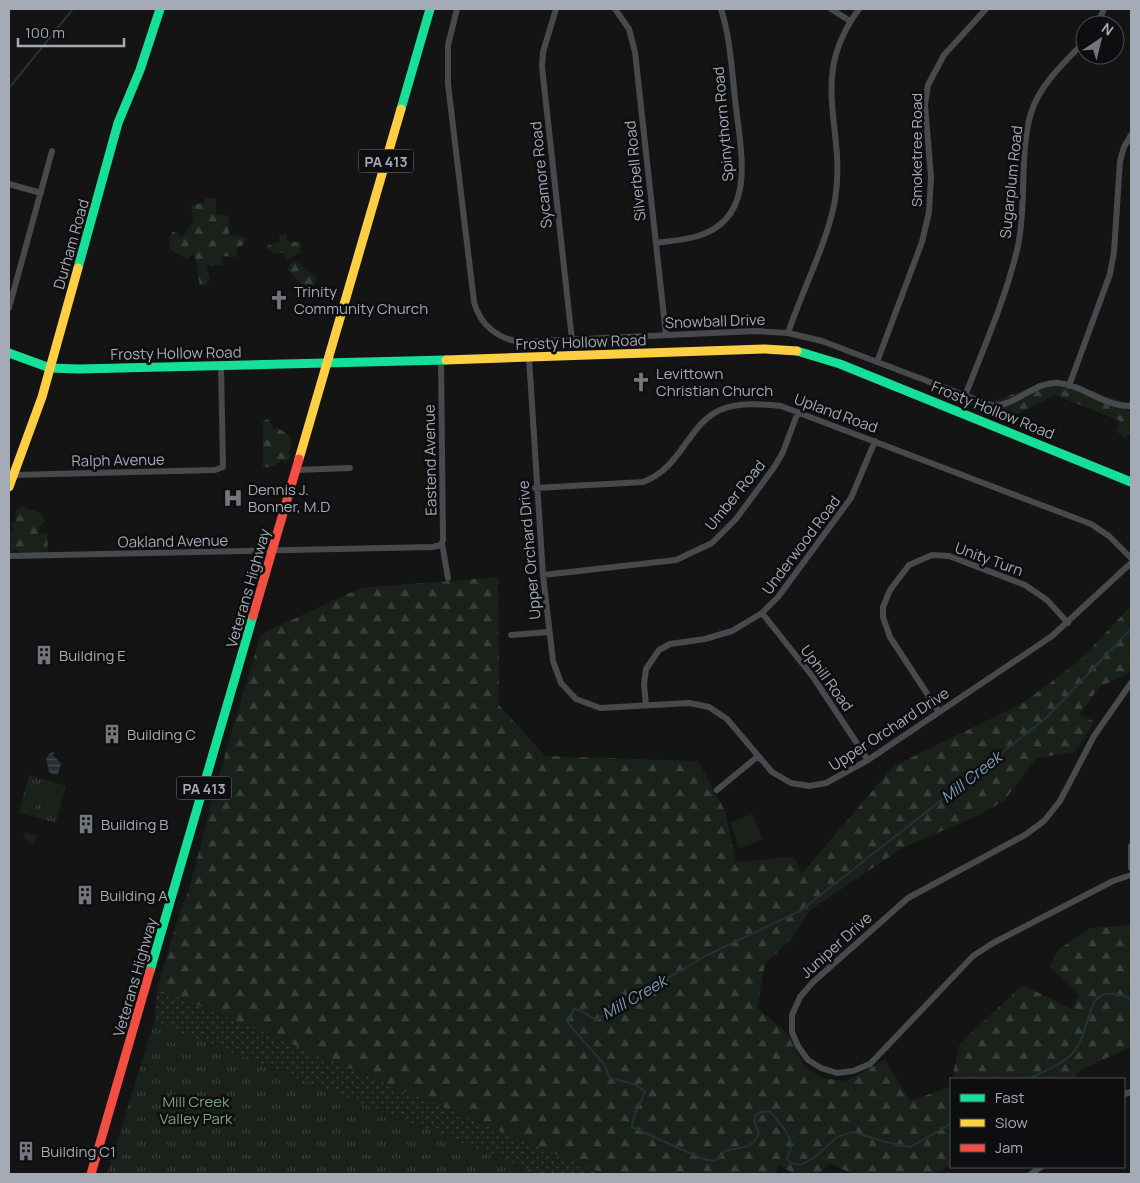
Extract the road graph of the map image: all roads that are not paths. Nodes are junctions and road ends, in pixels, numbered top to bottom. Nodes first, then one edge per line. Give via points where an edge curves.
1 (160, 9) edge
2 (430, 9) edge
3 (457, 9) edge
4 (556, 9) edge
5 (615, 9) edge
6 (721, 9) edge
7 (831, 9) edge
8 (859, 9) edge
9 (986, 9) edge
10 (850, 21) junction
11 (1075, 52) edge
12 (1131, 135) edge
13 (52, 151) dead end
14 (9, 184) edge
15 (41, 193) junction
16 (656, 243) junction
17 (9, 308) edge
18 (788, 333) junction
19 (666, 335) junction
20 (572, 340) junction
21 (9, 353) edge
22 (529, 358) junction
23 (440, 360) junction
24 (877, 362) junction
25 (328, 363) junction
26 (221, 366) junction
27 (50, 368) junction
28 (1069, 386) junction
29 (965, 396) junction
30 (1131, 406) edge
31 (798, 412) junction
32 (875, 441) junction
33 (350, 468) dead end
34 (296, 470) junction
35 (14, 475) junction
36 (1131, 482) edge
37 (9, 487) edge
38 (535, 488) junction
39 (442, 543) junction
40 (273, 551) junction
41 (9, 556) edge
42 (1131, 558) edge
43 (1131, 563) edge
44 (543, 575) junction
45 (448, 578) dead end
46 (762, 614) junction
47 (1068, 623) junction
48 (549, 632) junction
49 (511, 636) dead end
50 (1131, 683) edge
51 (646, 706) junction
52 (939, 712) junction
53 (757, 757) junction
54 (868, 760) junction
55 (717, 790) dead end
56 (1131, 846) edge
57 (1131, 868) edge
58 (1131, 875) edge
59 (91, 1174) edge

1 - 27 main road, Durham Road via 118,123
2 - 25 main road, Veterans Highway / PA 413
3 - 20 street, Snowball Drive via 448,45 448,84 475,309 490,330 506,339 522,342
4 - 20 street, Sycamore Road via 543,52 542,67
5 - 16 street, Silverbell Road via 629,29 634,52
6 - 16 street, Spinythorn Road via 743,169 742,187 724,220 707,233
7 - 10 street
8 - 10 street
9 - 24 street, Smoketree Road via 944,55 928,85 925,105 931,177 929,212 922,242
10 - 18 street via 837,49 830,82 837,166 835,203
11 - 29 street, Sugarplum Road via 1054,74 1031,113 1024,209 1017,250 1008,283
12 - 28 street via 1120,161 1110,274
13 - 15 street
14 - 15 street
15 - 17 street
16 - 19 street, Silverbell Road
18 - 19 street, Snowball Drive via 755,330
18 - 24 street, Snowball Drive via 822,341
19 - 20 street, Snowball Drive
21 - 27 main road, Frosty Hollow Road
22 - 23 main road, Frosty Hollow Road
22 - 36 main road, Frosty Hollow Road via 796,350 840,364
22 - 38 street, Upper Orchard Drive
23 - 25 main road, Frosty Hollow Road
23 - 39 street, Eastend Avenue
24 - 29 street, Snowball Drive
25 - 26 main road, Frosty Hollow Road
25 - 34 main road, Veterans Highway / PA 413
26 - 27 main road, Frosty Hollow Road
26 - 35 street, Ralph Avenue via 223,467 215,470
27 - 35 main road, Durham Road
28 - 29 street, Snowball Drive via 1059,383 1047,385 1003,405 993,406
28 - 30 street, Snowball Drive via 1114,404
31 - 32 street, Upland Road
31 - 38 street, Upland Road via 768,405 726,408 705,420 668,468 653,478 624,484
31 - 44 street, Umber Road via 775,466 736,519 712,542 676,560
32 - 42 street, Upland Road via 1091,524 1109,536
32 - 46 street, Underwood Road via 852,498
33 - 34 street
34 - 40 main road, Veterans Highway / PA 413
35 - 37 main road, Durham Road
38 - 44 street, Upper Orchard Drive
39 - 40 street, Oakland Avenue via 427,548
39 - 45 street, Eastend Avenue
40 - 41 street, Oakland Avenue
40 - 59 main road, Veterans Highway / PA 413
43 - 47 street, Upper Orchard Drive
44 - 48 street, Upper Orchard Drive
46 - 51 street, Underwood Road via 722,634 670,644 659,650 646,669
46 - 54 street, Uphill Road via 813,677
47 - 52 street, Upper Orchard Drive
47 - 52 street, Unity Turn via 1032,589 949,556 932,555 909,565 886,597 884,624
48 - 49 street
48 - 51 street, Upper Orchard Drive via 557,676 576,699 600,708
50 - 58 street, Juniper Drive via 1094,736 1060,801 1044,822 908,898 805,990 792,1015 792,1032 798,1046 808,1060 828,1071 848,1072 870,1064 973,956 1094,890
51 - 53 street, Upper Orchard Drive via 689,703 709,707 727,719
52 - 54 street, Upper Orchard Drive
53 - 54 street, Upper Orchard Drive via 782,779 809,786 838,778
53 - 55 street
56 - 57 street

